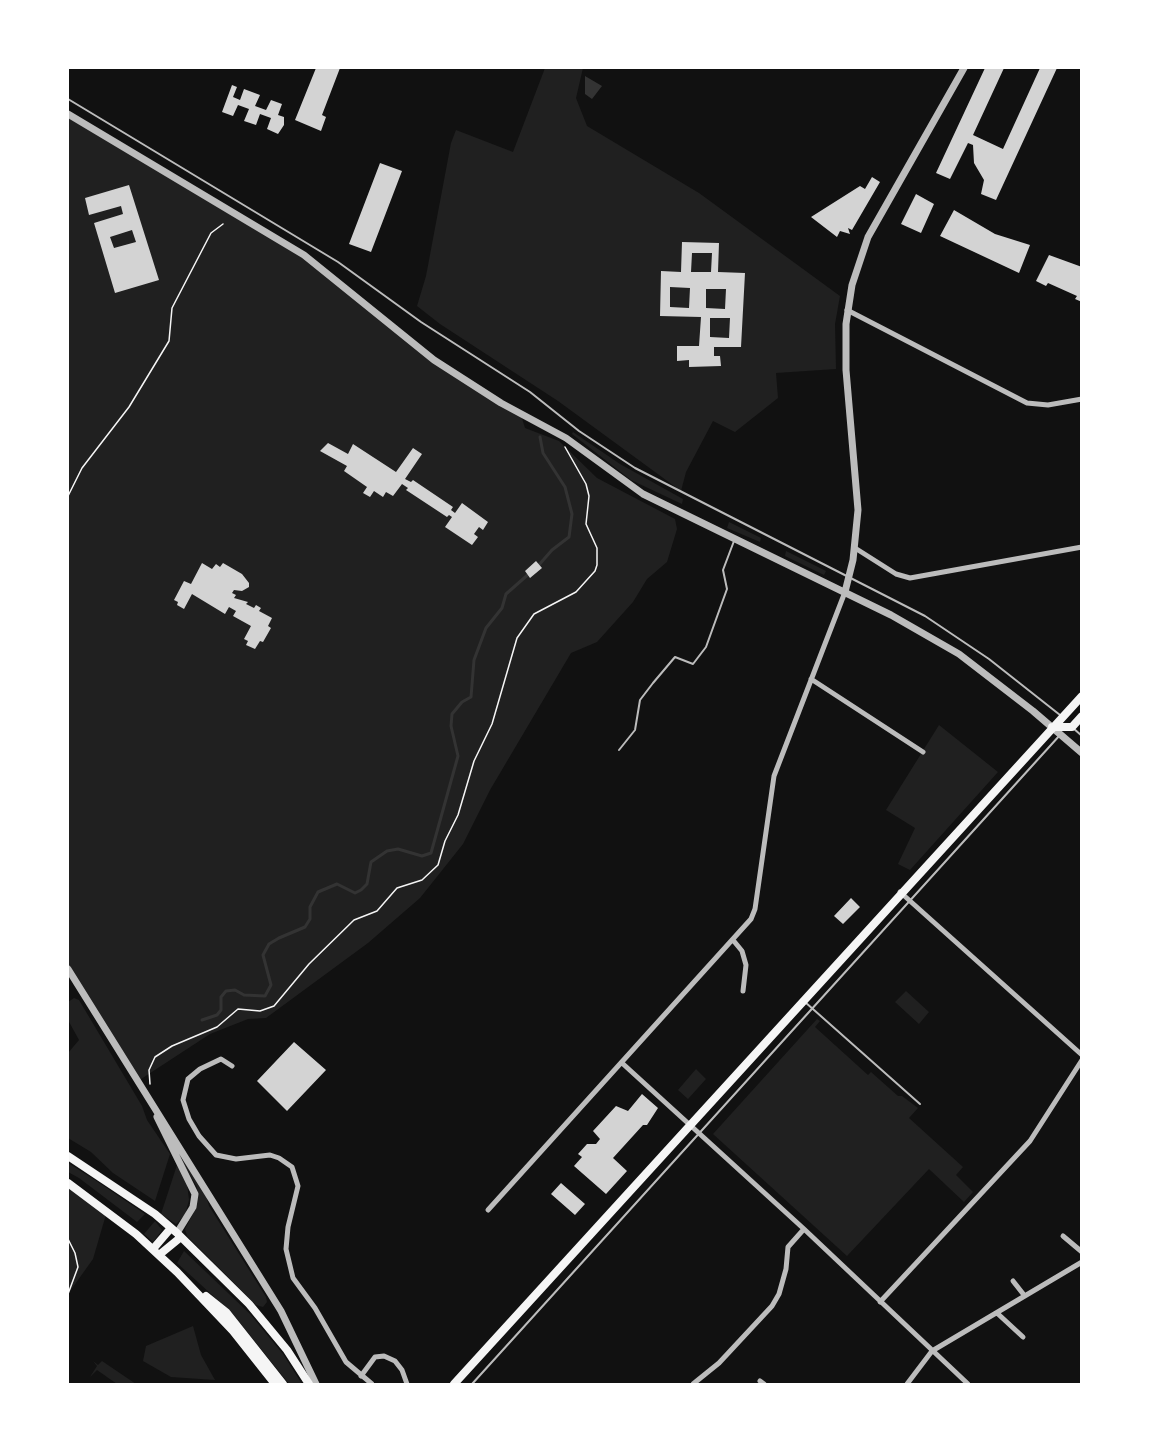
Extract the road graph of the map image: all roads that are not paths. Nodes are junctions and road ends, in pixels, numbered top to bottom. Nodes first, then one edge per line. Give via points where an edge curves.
1 (963, 68) edge
2 (68, 99) edge
3 (68, 114) edge
4 (847, 310) junction
5 (1082, 399) edge
6 (736, 539) junction
7 (1082, 547) edge
8 (855, 548) junction
9 (848, 577) junction
10 (845, 592) junction
11 (812, 680) junction
12 (1082, 696) edge
13 (1082, 716) edge
14 (1062, 717) junction
15 (1052, 727) junction
16 (1068, 727) junction
17 (1060, 735) junction
18 (1082, 736) edge
19 (619, 750) dead end
20 (923, 752) dead end
21 (1082, 753) edge
22 (900, 892) junction
23 (910, 902) junction
24 (733, 940) junction
25 (68, 969) edge
26 (743, 991) dead end
27 (802, 1000) junction
28 (813, 1010) junction
29 (1082, 1055) edge
30 (1082, 1060) edge
31 (622, 1063) junction
32 (232, 1066) dead end
33 (150, 1100) junction
34 (920, 1104) dead end
35 (690, 1125) junction
36 (700, 1134) junction
37 (68, 1156) edge
38 (68, 1183) edge
39 (488, 1210) dead end
40 (804, 1229) junction
41 (177, 1233) junction
42 (1063, 1236) dead end
43 (153, 1249) junction
44 (1082, 1252) edge
45 (159, 1255) junction
46 (1082, 1262) edge
47 (177, 1272) junction
48 (1013, 1281) dead end
49 (1024, 1295) junction
50 (880, 1302) junction
51 (997, 1313) junction
52 (1023, 1337) dead end
53 (932, 1351) junction
54 (361, 1376) junction
55 (274, 1384) edge
56 (284, 1384) edge
57 (309, 1384) edge
58 (316, 1384) edge
59 (372, 1384) edge
60 (407, 1384) edge
61 (454, 1384) edge
62 (472, 1384) edge
63 (693, 1384) edge
64 (906, 1384) edge
65 (968, 1384) edge

1 - 4 street via 864,245
2 - 9 lane via 338,262 634,468
3 - 6 street via 304,255 434,360 566,438 643,494
4 - 5 street via 1027,403 1048,405
4 - 8 street via 846,369 858,493
6 - 10 street
6 - 19 lane via 723,570 727,589 706,647 693,664 675,657 653,683 640,700 635,730
7 - 8 street via 910,578 901,577
8 - 9 street
9 - 10 street
9 - 14 lane via 949,630
10 - 11 street
10 - 15 street via 958,654
11 - 20 street
11 - 24 street via 774,776 753,914
12 - 14 main road
13 - 16 main road
14 - 15 main road
14 - 16 lane
14 - 16 lane
15 - 16 main road
15 - 17 street
15 - 22 main road
16 - 17 lane
16 - 18 lane
17 - 21 street
17 - 23 lane
22 - 23 street
22 - 27 main road
23 - 28 lane
23 - 29 street
24 - 26 street via 746,965
24 - 31 street
25 - 33 street
27 - 28 lane
27 - 35 main road
28 - 34 lane
28 - 36 lane
30 - 50 street via 1030,1141
31 - 35 street
31 - 39 street
32 - 54 street via 221,1059 188,1079 183,1100 189,1119 216,1155 236,1159 270,1155 292,1167 298,1186 286,1240 290,1268 346,1362
33 - 41 street via 195,1194 194,1207
33 - 58 street via 281,1311
35 - 36 street
35 - 61 main road
36 - 40 street
36 - 62 lane
37 - 41 main road
38 - 43 main road
40 - 50 street
40 - 63 street via 788,1247 784,1277 772,1306 725,1358
41 - 43 main road
41 - 45 main road
41 - 57 main road via 249,1304
42 - 44 street
43 - 45 main road
45 - 47 main road
46 - 49 street
47 - 55 main road via 227,1325
47 - 56 main road via 225,1312
48 - 49 street
49 - 51 street
50 - 53 street
51 - 52 street
51 - 53 street
53 - 64 street
53 - 65 street
54 - 59 street
54 - 60 street via 375,1357 384,1356 395,1361

